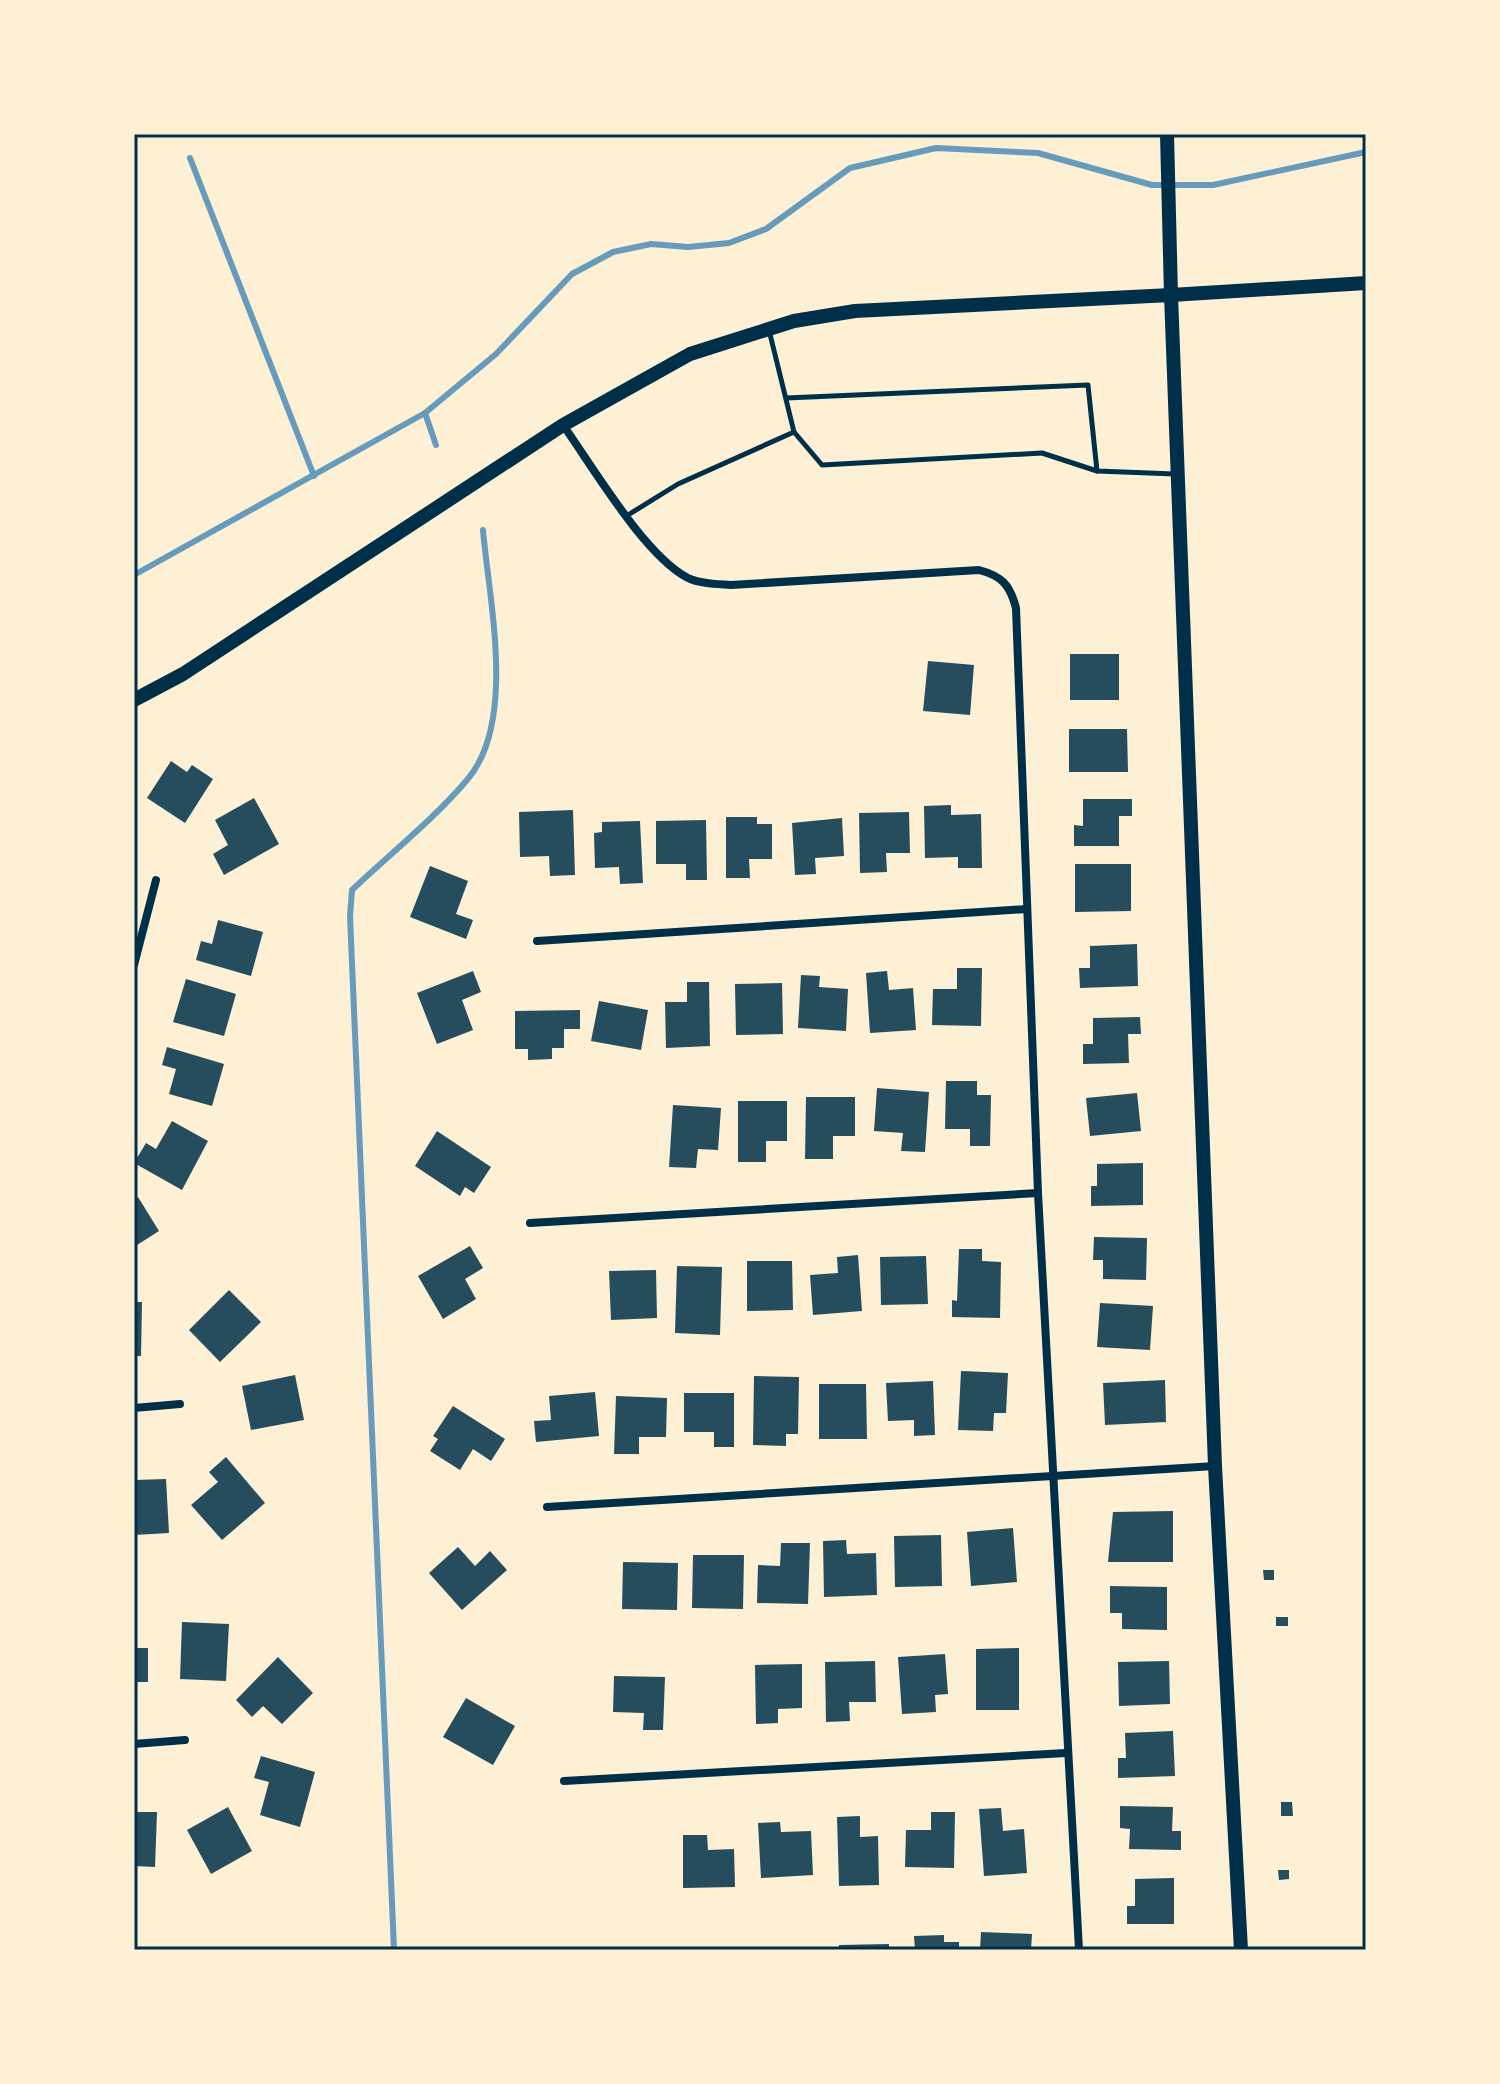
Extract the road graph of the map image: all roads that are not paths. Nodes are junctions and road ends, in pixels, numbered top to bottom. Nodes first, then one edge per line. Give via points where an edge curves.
1 (1167, 134) edge
2 (1366, 283) edge
3 (1171, 295) junction
4 (769, 328) junction
5 (786, 398) junction
6 (563, 425) junction
7 (794, 432) junction
8 (1097, 471) junction
9 (1178, 474) junction
10 (628, 515) junction
11 (134, 700) edge
12 (156, 880) dead end
13 (1027, 909) junction
14 (537, 941) dead end
15 (134, 965) edge
16 (1038, 1193) junction
17 (530, 1223) dead end
18 (180, 1404) dead end
19 (134, 1408) edge
20 (1215, 1466) junction
21 (1053, 1473) junction
22 (547, 1507) dead end
23 (185, 1740) dead end
24 (134, 1744) edge
25 (1066, 1753) junction
26 (564, 1781) dead end
27 (1079, 1950) edge
28 (1241, 1950) edge

1 - 3 main road
2 - 3 main road
3 - 4 main road via 855,311
3 - 9 main road
4 - 5 lane
4 - 6 main road via 690,354
5 - 7 lane
5 - 8 lane via 1088,385
6 - 10 street
6 - 11 main road via 183,674
7 - 8 lane via 822,465 1042,453
7 - 10 lane via 678,484
8 - 9 lane
9 - 20 main road
10 - 13 street via 669,566 691,580 731,585 979,570 1011,588
12 - 15 street
13 - 14 street
13 - 16 street
16 - 17 street
16 - 21 street
18 - 19 street
20 - 21 street
20 - 28 main road
21 - 22 street
21 - 25 street
23 - 24 street
25 - 26 street
25 - 27 street

